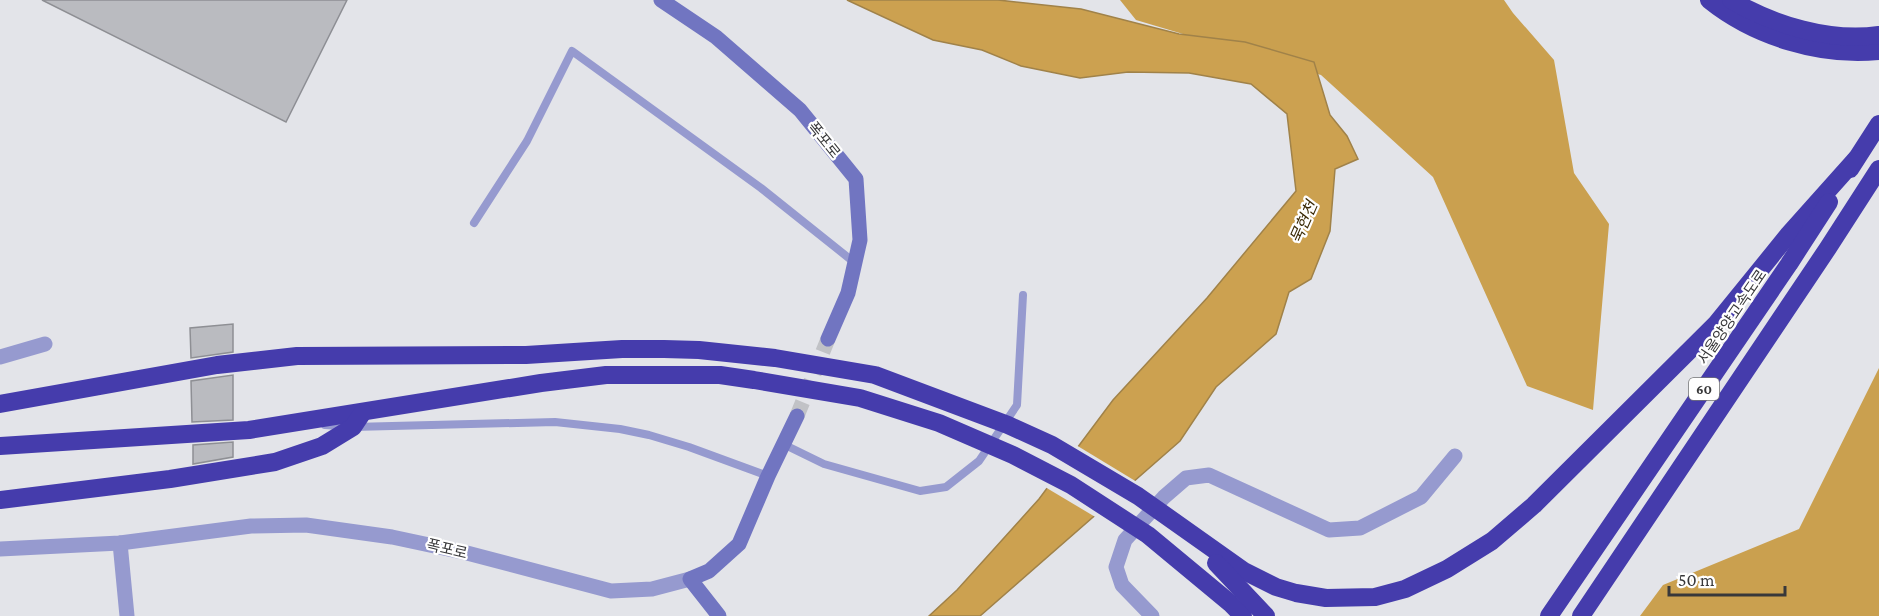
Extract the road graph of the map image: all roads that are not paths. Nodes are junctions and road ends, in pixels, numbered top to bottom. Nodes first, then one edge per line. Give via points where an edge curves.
1 (661, 0) edge
2 (1709, 0) edge
3 (1731, 0) edge
4 (1879, 35) edge
5 (1874, 52) edge
6 (1879, 124) edge
7 (1857, 159) junction
8 (1879, 170) edge
9 (1879, 183) edge
10 (474, 223) dead end
11 (1840, 230) junction
12 (855, 263) junction
13 (1023, 295) dead end
14 (828, 339) tunnel mouth
15 (45, 344) dead end
16 (0, 357) edge
17 (0, 404) edge
18 (797, 416) tunnel mouth
19 (358, 420) junction
20 (783, 444) junction
21 (0, 446) edge
22 (1455, 456) dead end
23 (768, 476) junction
24 (0, 500) edge
25 (1175, 524) junction
26 (120, 543) junction
27 (0, 549) edge
28 (1196, 575) junction
29 (690, 579) junction
30 (127, 616) edge
31 (719, 616) edge
32 (1152, 616) edge
33 (1228, 616) edge
34 (1243, 616) edge
35 (1266, 616) edge
36 (1549, 616) edge
37 (1581, 616) edge

1 - 12 main road, 폭포로 via 716,37 800,110 856,179 860,240
2 - 5 highway via 1760,31 1794,42 1828,50
3 - 4 highway via 1768,19 1807,30 1859,38
6 - 7 highway, 서울양양고속도로 / 60
7 - 25 highway via 1716,324 1534,505 1492,541 1447,569 1412,586 1375,597 1326,598 1276,587 1244,572
7 - 36 highway, 서울양양고속도로 / 60
8 - 11 highway, 60
9 - 11 highway
10 - 12 lane via 527,141 572,51 761,188
11 - 37 highway, 60
12 - 14 main road, 폭포로 via 848,294
13 - 20 lane via 1017,405 979,461 946,488 920,491 824,464
15 - 16 street
17 - 25 highway via 217,365 297,356 526,355 653,349 755,355 875,375 1008,425 1052,445 1130,491
18 - 20 main road, 폭포로
19 - 21 highway
19 - 23 lane via 555,423 620,429 689,447
19 - 24 highway via 322,446 275,462
19 - 28 highway via 542,383 606,375 720,375 860,398 939,423 1071,485 1158,543
20 - 23 main road, 폭포로
22 - 32 street via 1421,496 1360,528 1329,530 1209,475 1186,478 1125,540 1116,567 1122,585
23 - 29 main road, 폭포로 via 739,544 709,571
25 - 35 highway
26 - 27 street, 폭포로
26 - 29 street, 폭포로 via 251,526 306,525 467,553 611,591 652,589
26 - 30 street
28 - 33 highway
28 - 34 highway
29 - 31 main road

